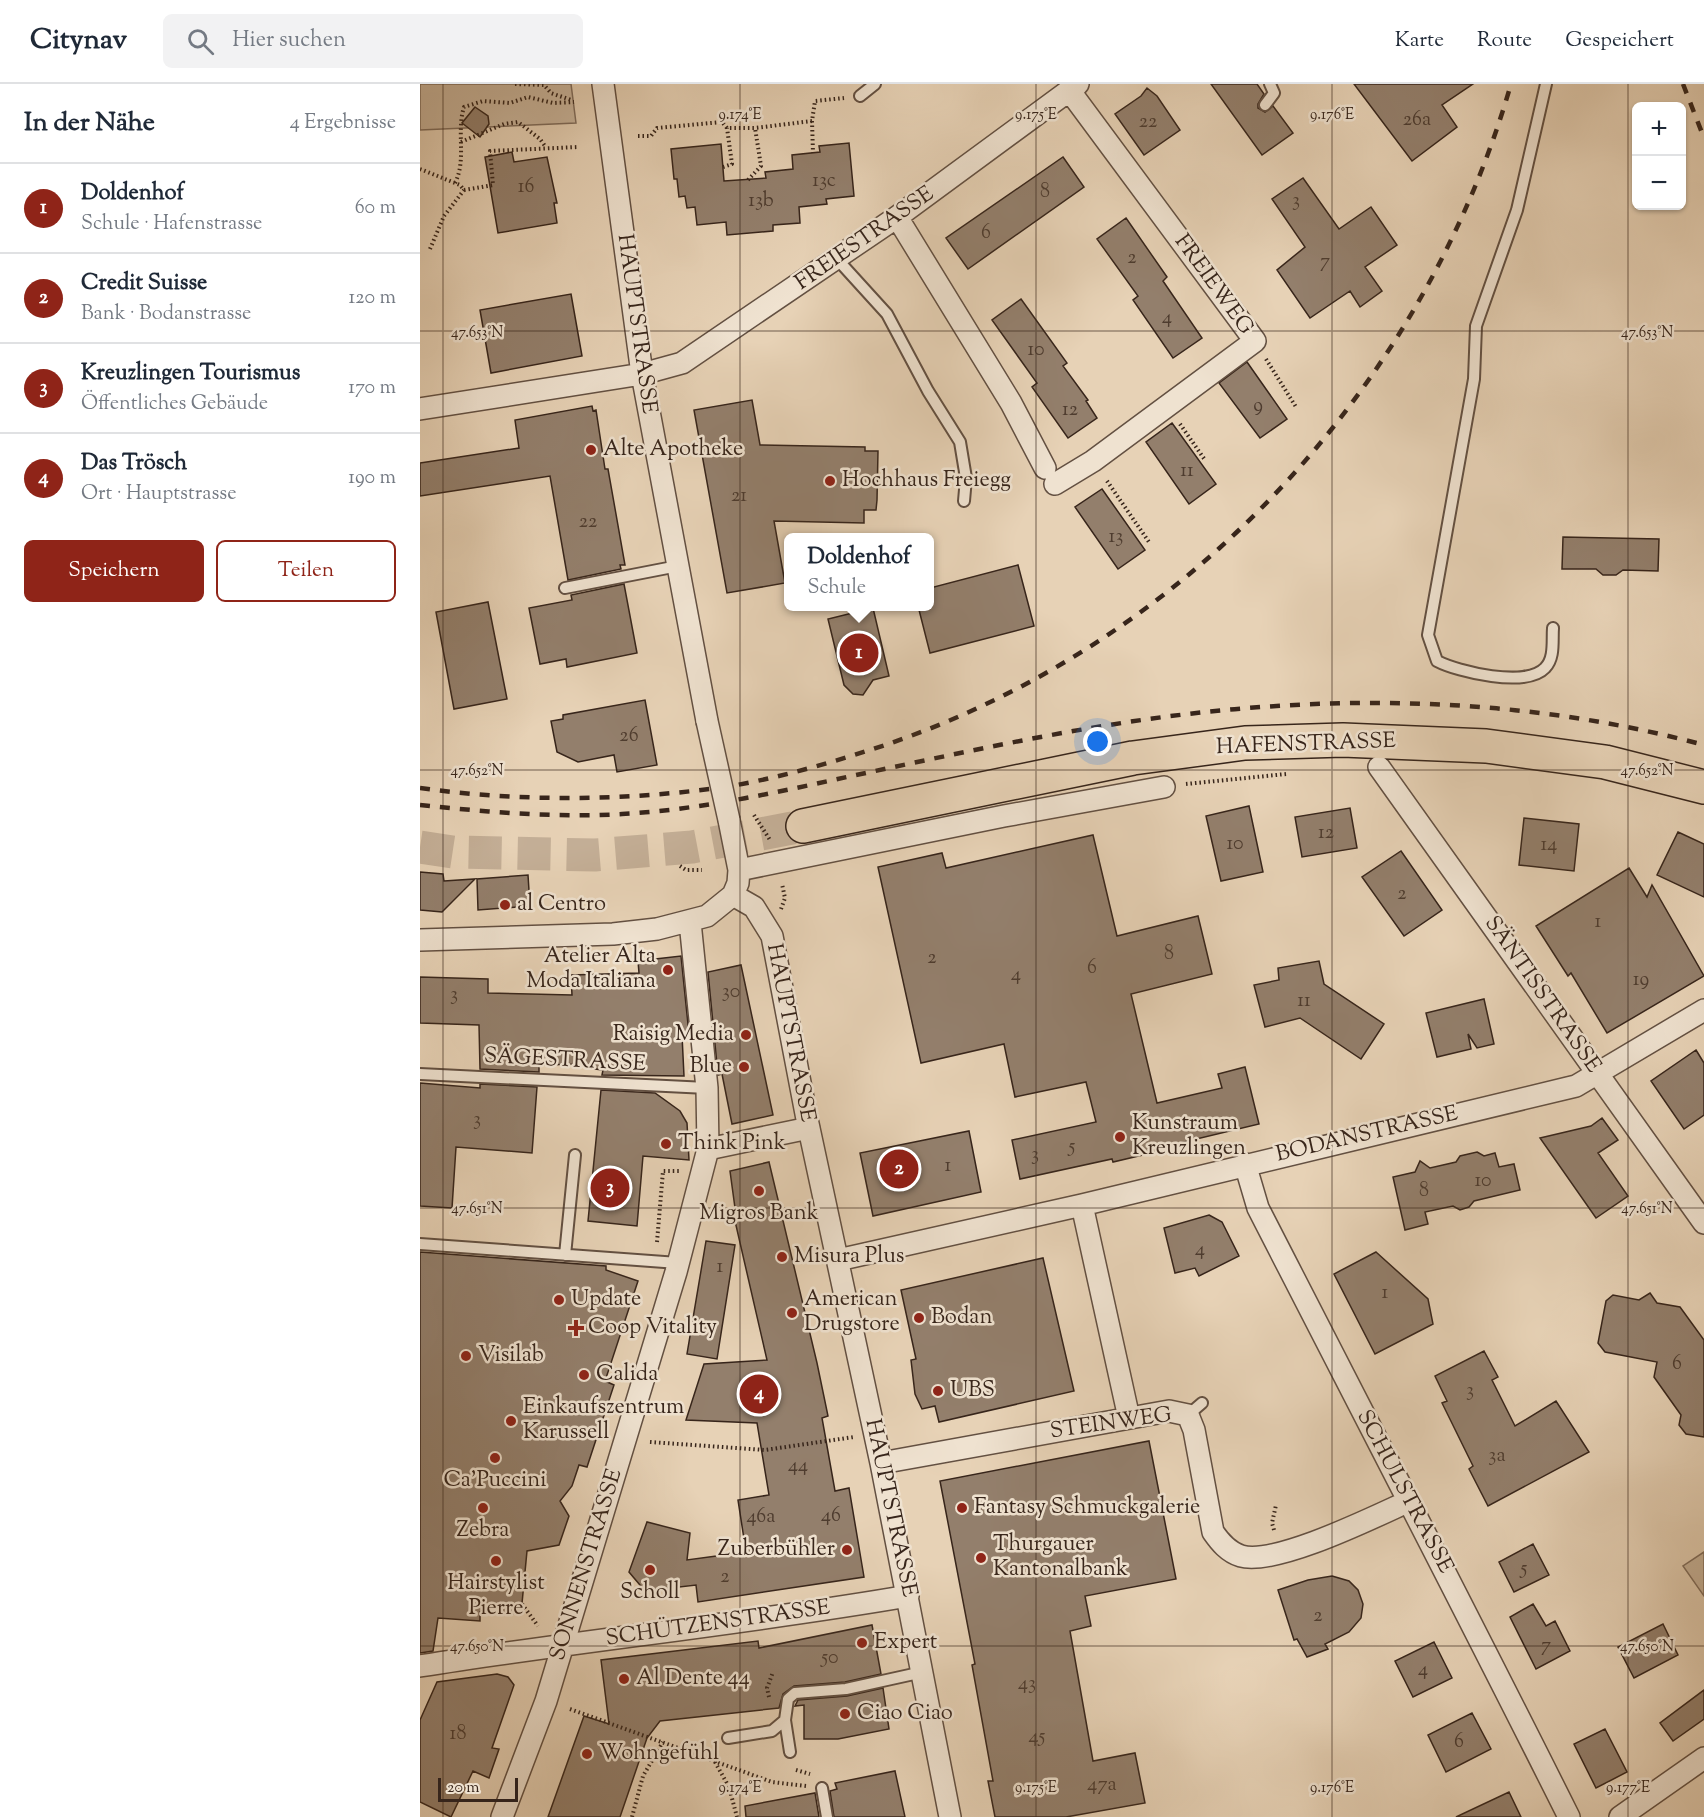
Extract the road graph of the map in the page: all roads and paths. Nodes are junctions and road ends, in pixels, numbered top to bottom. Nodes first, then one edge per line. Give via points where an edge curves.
1 (515, 84) edge
2 (603, 84) edge
3 (874, 84) edge
4 (1270, 84) edge
5 (1546, 84) edge
6 (1074, 87) edge
7 (860, 96) dead end
8 (834, 99) dead end
9 (1265, 105) dead end
10 (812, 121) junction
11 (728, 128) junction
12 (755, 128) junction
13 (638, 136) dead end
14 (461, 142) junction
15 (578, 147) dead end
16 (554, 148) junction
17 (813, 153) dead end
18 (723, 167) dead end
19 (420, 169) edge
20 (748, 180) dead end
21 (455, 183) junction
22 (464, 190) junction
23 (897, 218) junction
24 (430, 249) dead end
25 (837, 259) junction
26 (1254, 341) junction
27 (642, 374) junction
28 (1167, 406) junction
29 (1296, 407) dead end
30 (420, 409) edge
31 (1205, 460) dead end
32 (1093, 461) junction
33 (964, 501) dead end
34 (1149, 542) dead end
35 (678, 566) junction
36 (565, 588) dead end
37 (1553, 628) dead end
38 (1380, 767) dead end
39 (1164, 787) dead end
40 (1704, 787) edge
41 (754, 815) dead end
42 (803, 826) tunnel mouth
43 (774, 844) dead end
44 (680, 866) dead end
45 (702, 870) dead end
46 (739, 870) junction
47 (733, 895) junction
48 (690, 922) junction
49 (420, 940) edge
50 (1704, 1010) edge
51 (420, 1074) edge
52 (1599, 1074) junction
53 (707, 1088) junction
54 (809, 1128) junction
55 (708, 1149) junction
56 (575, 1155) dead end
57 (1245, 1164) junction
58 (702, 1172) junction
59 (1083, 1205) junction
60 (1704, 1223) edge
61 (420, 1244) edge
62 (565, 1255) junction
63 (838, 1260) junction
64 (656, 1262) junction
65 (678, 1263) junction
66 (1129, 1418) junction
67 (875, 1434) junction
68 (624, 1440) junction
69 (881, 1463) junction
70 (1407, 1502) junction
71 (908, 1596) junction
72 (522, 1604) dead end
73 (542, 1631) dead end
74 (563, 1644) junction
75 (420, 1666) edge
76 (923, 1672) junction
77 (570, 1709) dead end
78 (785, 1720) junction
79 (728, 1738) dead end
80 (663, 1742) junction
81 (790, 1752) joint
82 (1704, 1758) edge
83 (715, 1761) junction
84 (822, 1788) junction
85 (502, 1817) edge
86 (632, 1817) edge
87 (737, 1817) edge
88 (827, 1817) edge
89 (950, 1817) edge
90 (1569, 1817) edge
91 (1620, 1817) edge

1 - 14 path via 544,85 551,93 574,102 553,103 528,97 510,103 483,101 464,107
2 - 27 street, HAUPTSTRASSE
3 - 7 lane
4 - 9 lane via 1274,93
5 - 37 lane via 1517,210 1476,326 1474,379 1428,636 1437,661 1456,670 1524,678 1545,668 1551,657
6 - 23 street, FREIESTRASSE
6 - 26 street, FREIEWEG
8 - 10 path via 815,101
10 - 12 path
10 - 17 path
11 - 12 path
11 - 13 path via 722,122 657,128 651,136
11 - 18 path via 732,164
12 - 20 path via 761,166
14 - 16 path via 518,122 543,146
14 - 21 path
15 - 16 path
16 - 22 path via 490,151 493,185
19 - 21 path
21 - 22 path
22 - 24 path via 444,216
23 - 25 street, FREIESTRASSE
23 - 32 street, FREIEWEG via 1011,403 1050,476
25 - 27 street, FREIESTRASSE via 682,363
25 - 33 lane via 887,314 960,442 966,478
26 - 28 street, FREIEWEG
26 - 29 path
27 - 30 street, FREIESTRASSE
27 - 35 street, HAUPTSTRASSE
28 - 31 path
28 - 32 street, FREIEWEG
32 - 34 path
35 - 36 lane
35 - 46 street, HAUPTSTRASSE, bridge
38 - 52 street, SÄNTISSTRASSE
39 - 46 street
40 - 42 main road, HAFENSTRASSE via 1605,762 1486,746 1355,740 1245,743 1133,758
41 - 43 path
44 - 45 path
46 - 47 street, HAUPTSTRASSE
47 - 48 street via 707,916
47 - 54 street, HAUPTSTRASSE via 754,907 772,936
48 - 49 street via 613,934
48 - 53 street, SONNENSTRASSE
50 - 52 street, BODANSTRASSE
51 - 53 lane, SÄGESTRASSE
52 - 57 street, BODANSTRASSE via 1576,1086
52 - 60 street, SÄNTISSTRASSE
53 - 55 street, SONNENSTRASSE
54 - 55 street
54 - 63 street, HAUPTSTRASSE
55 - 58 street, SONNENSTRASSE
56 - 62 lane
57 - 59 street, BODANSTRASSE
57 - 70 street, SCHULSTRASSE via 1258,1208
58 - 64 path via 663,1171
58 - 65 street, SONNENSTRASSE
59 - 63 street, BODANSTRASSE
59 - 66 street
61 - 62 lane
62 - 64 lane
63 - 67 street, HAUPTSTRASSE
64 - 65 lane
65 - 68 street, SONNENSTRASSE
66 - 69 street, STEINWEG
66 - 70 street, STEINWEG via 1195,1409 1194,1430 1213,1532 1220,1543 1242,1556 1253,1558 1280,1552 1343,1531
67 - 68 path via 765,1450
67 - 69 street, HAUPTSTRASSE
68 - 74 street, SONNENSTRASSE
69 - 71 street, HAUPTSTRASSE
70 - 90 street, SCHULSTRASSE
71 - 74 street, SCHÜTZENSTRASSE via 764,1620
71 - 76 street, HAUPTSTRASSE
72 - 73 path
74 - 75 street, SCHÜTZENSTRASSE
74 - 85 street, SONNENSTRASSE
76 - 78 lane via 846,1689 795,1692 788,1699
76 - 89 street, HAUPTSTRASSE
77 - 80 path
78 - 79 lane via 772,1731
78 - 81 lane
80 - 83 path
80 - 86 path via 643,1776
81 - 84 path via 796,1771 807,1775 825,1773 829,1780
82 - 91 street
83 - 84 path via 772,1782
83 - 87 path via 729,1787
84 - 88 lane

